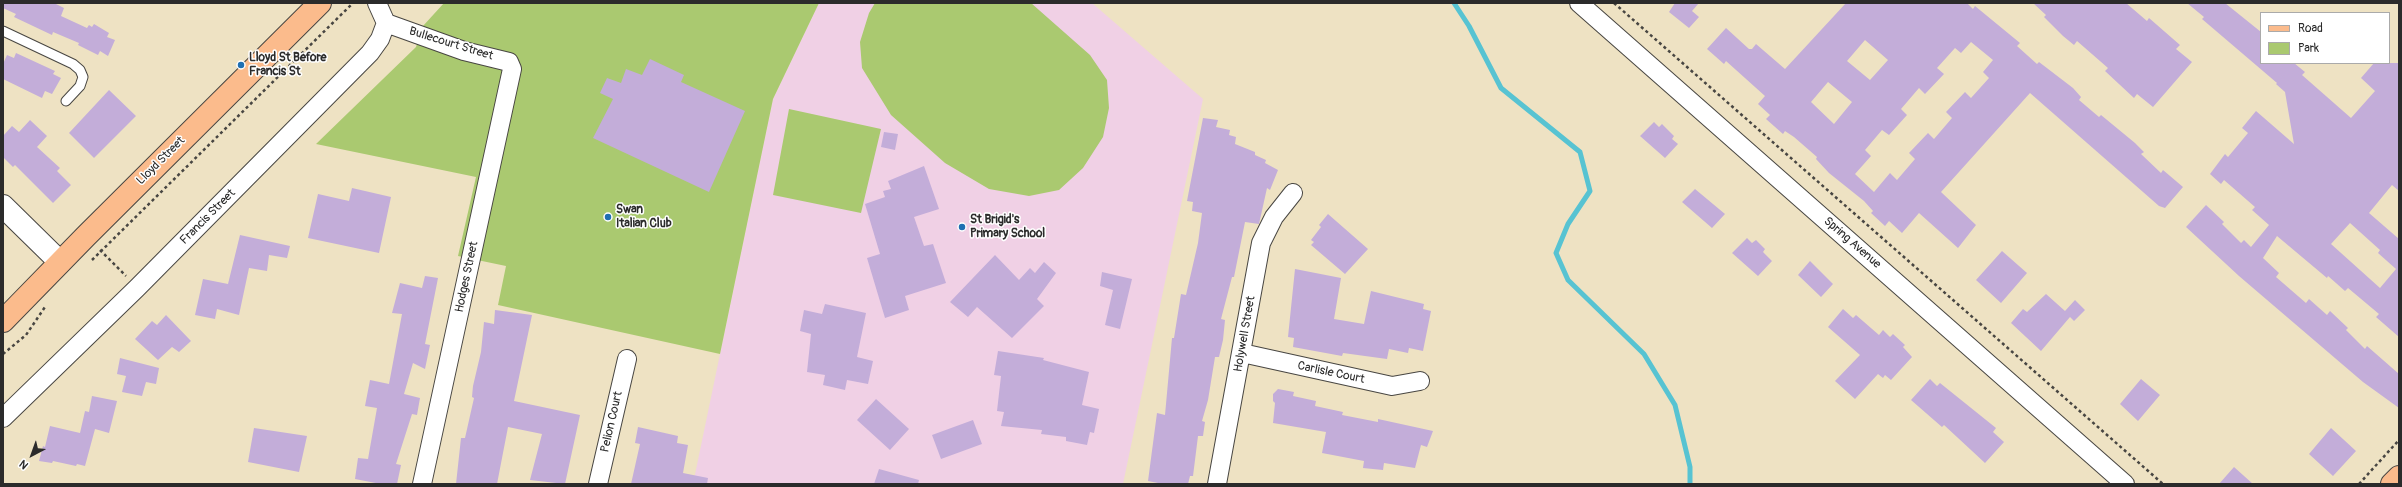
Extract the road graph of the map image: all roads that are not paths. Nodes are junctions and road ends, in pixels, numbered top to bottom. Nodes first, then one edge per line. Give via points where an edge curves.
1 (320, 3) edge
2 (377, 3) edge
3 (1579, 3) edge
4 (386, 23) junction
5 (3, 31) edge
6 (512, 69) joint
7 (66, 101) dead end
8 (1293, 193) dead end
9 (3, 206) edge
10 (60, 262) junction
11 (3, 321) edge
12 (1242, 353) junction
13 (627, 359) dead end
14 (1420, 381) dead end
15 (3, 418) edge
16 (2399, 477) edge
17 (422, 484) edge
18 (598, 484) edge
19 (1217, 484) edge
20 (2125, 484) edge
21 (2392, 484) edge

1 - 10 main road, Lloyd Street
2 - 4 street
3 - 20 street, Spring Avenue
4 - 6 street, Bullecourt Street via 464,51 509,62
4 - 15 street, Francis Street via 380,39 370,53 137,288
5 - 7 lane via 73,64 80,70 83,77 80,86
6 - 17 street, Hodges Street
8 - 12 street, Holywell Street via 1274,217 1261,243
9 - 10 street
10 - 11 main road, Lloyd Street
12 - 14 street, Carlisle Court via 1392,386
12 - 19 street, Holywell Street
13 - 18 street, Pelion Court
16 - 21 main road

